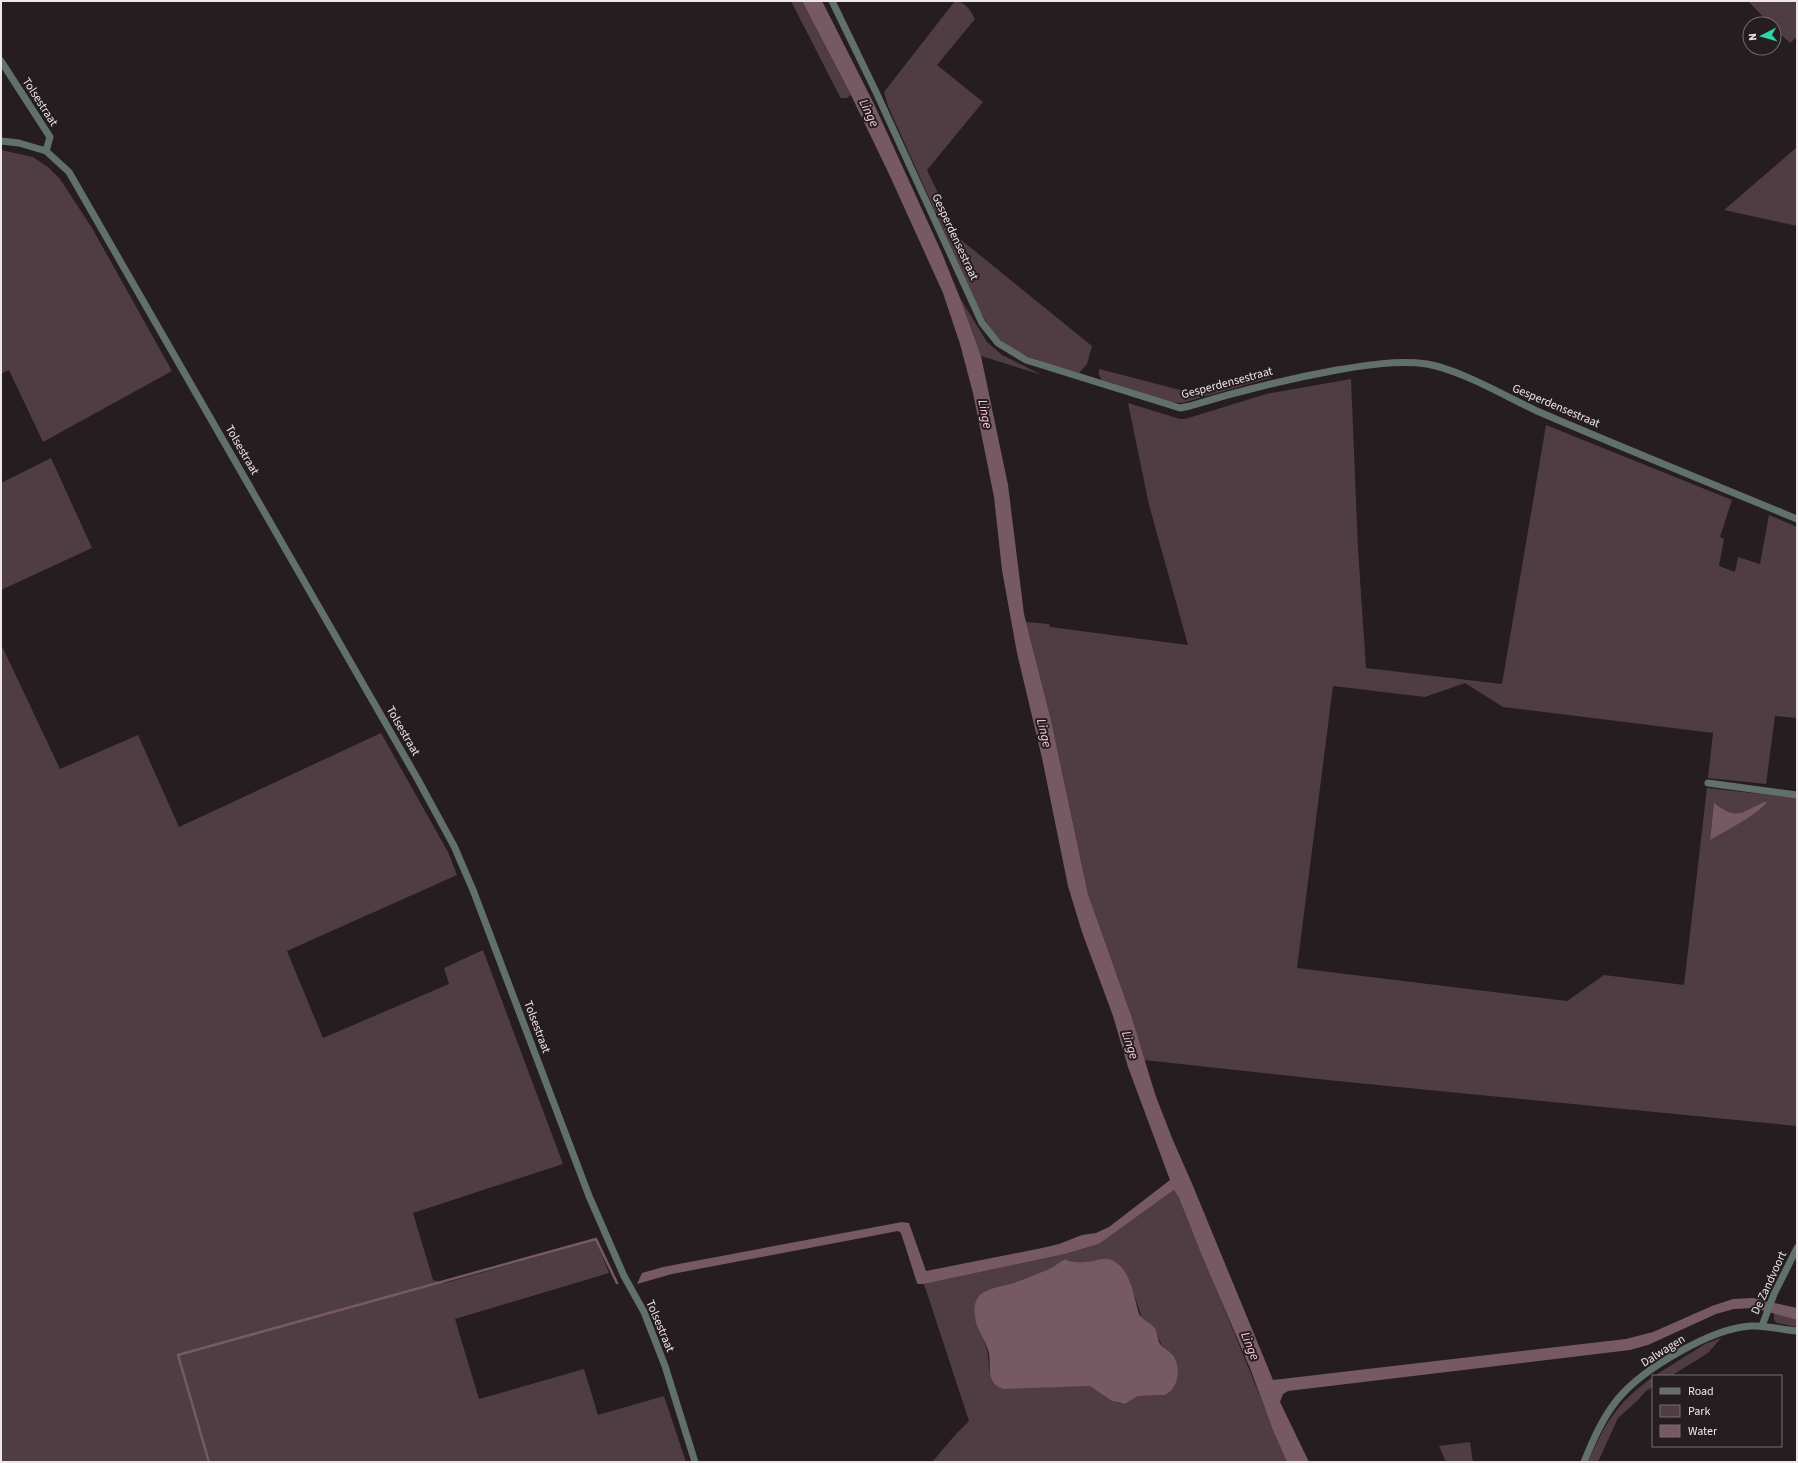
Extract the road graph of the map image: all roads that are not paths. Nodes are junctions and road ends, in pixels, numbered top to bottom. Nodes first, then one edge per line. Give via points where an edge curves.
1 (832, 1) edge
2 (1, 61) edge
3 (1, 141) edge
4 (46, 151) junction
5 (1797, 519) edge
6 (1708, 783) dead end
7 (1797, 795) edge
8 (1797, 1248) edge
9 (1762, 1326) junction
10 (1797, 1331) edge
11 (695, 1462) edge
12 (1584, 1462) edge

1 - 5 street, Gesperdensestraat via 880,99 982,323 998,343 1026,360 1180,408 1277,381 1333,371 1402,362 1428,364 1452,371 1537,411
2 - 4 street, Tolsestraat via 50,137
3 - 4 street
4 - 11 street, Tolsestraat via 69,172 418,778 454,846 476,897 589,1196 624,1276 644,1312
6 - 7 street
8 - 9 street, De Zandvoort via 1774,1294
9 - 10 street, Dalwagen
9 - 12 street, Dalwagen via 1743,1327 1704,1339 1658,1366 1629,1388 1608,1413

